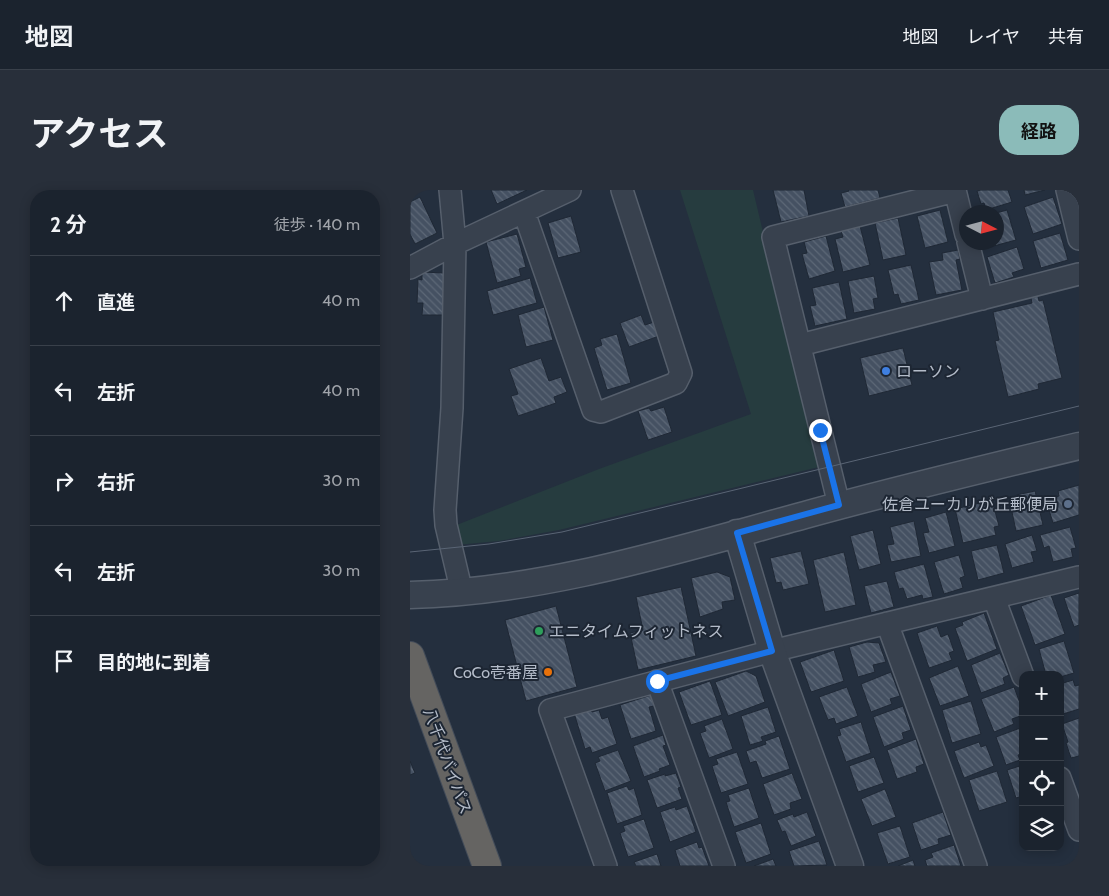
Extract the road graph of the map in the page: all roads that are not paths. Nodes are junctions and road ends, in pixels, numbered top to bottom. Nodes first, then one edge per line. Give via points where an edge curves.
1 (450, 190) edge
2 (570, 190) edge
3 (622, 190) edge
4 (1067, 190) edge
5 (955, 191) edge
6 (959, 207) edge
7 (524, 212) junction
8 (1079, 239) edge
9 (455, 244) junction
10 (970, 250) edge
11 (410, 268) edge
12 (1079, 274) edge
13 (982, 299) junction
14 (800, 345) junction
15 (1079, 446) edge
16 (839, 505) junction
17 (737, 533) junction
18 (1079, 577) edge
19 (462, 593) junction
20 (410, 595) edge
21 (994, 598) junction
22 (887, 623) junction
23 (772, 651) junction
24 (410, 656) edge
25 (1021, 671) edge
26 (657, 681) junction
27 (1064, 789) edge
28 (1079, 830) edge
29 (487, 866) edge
30 (606, 866) edge
31 (724, 866) edge
32 (850, 866) edge
33 (976, 866) edge

1 - 9 street
2 - 7 street
3 - 7 street via 681,373 676,383 601,412 593,410
4 - 8 street
5 - 6 street
5 - 14 street via 773,237
7 - 9 street
9 - 11 street
9 - 19 street via 452,408 445,510
10 - 13 street
12 - 13 street
13 - 14 street
14 - 16 street
15 - 16 street
16 - 17 street
17 - 19 street via 613,566
17 - 23 street
18 - 21 street
19 - 20 street
21 - 22 street
21 - 25 street
22 - 23 street
22 - 33 street
23 - 26 street
23 - 32 street
24 - 29 highway, 八千代バイパス
26 - 30 street via 550,710
26 - 31 street
27 - 28 street

